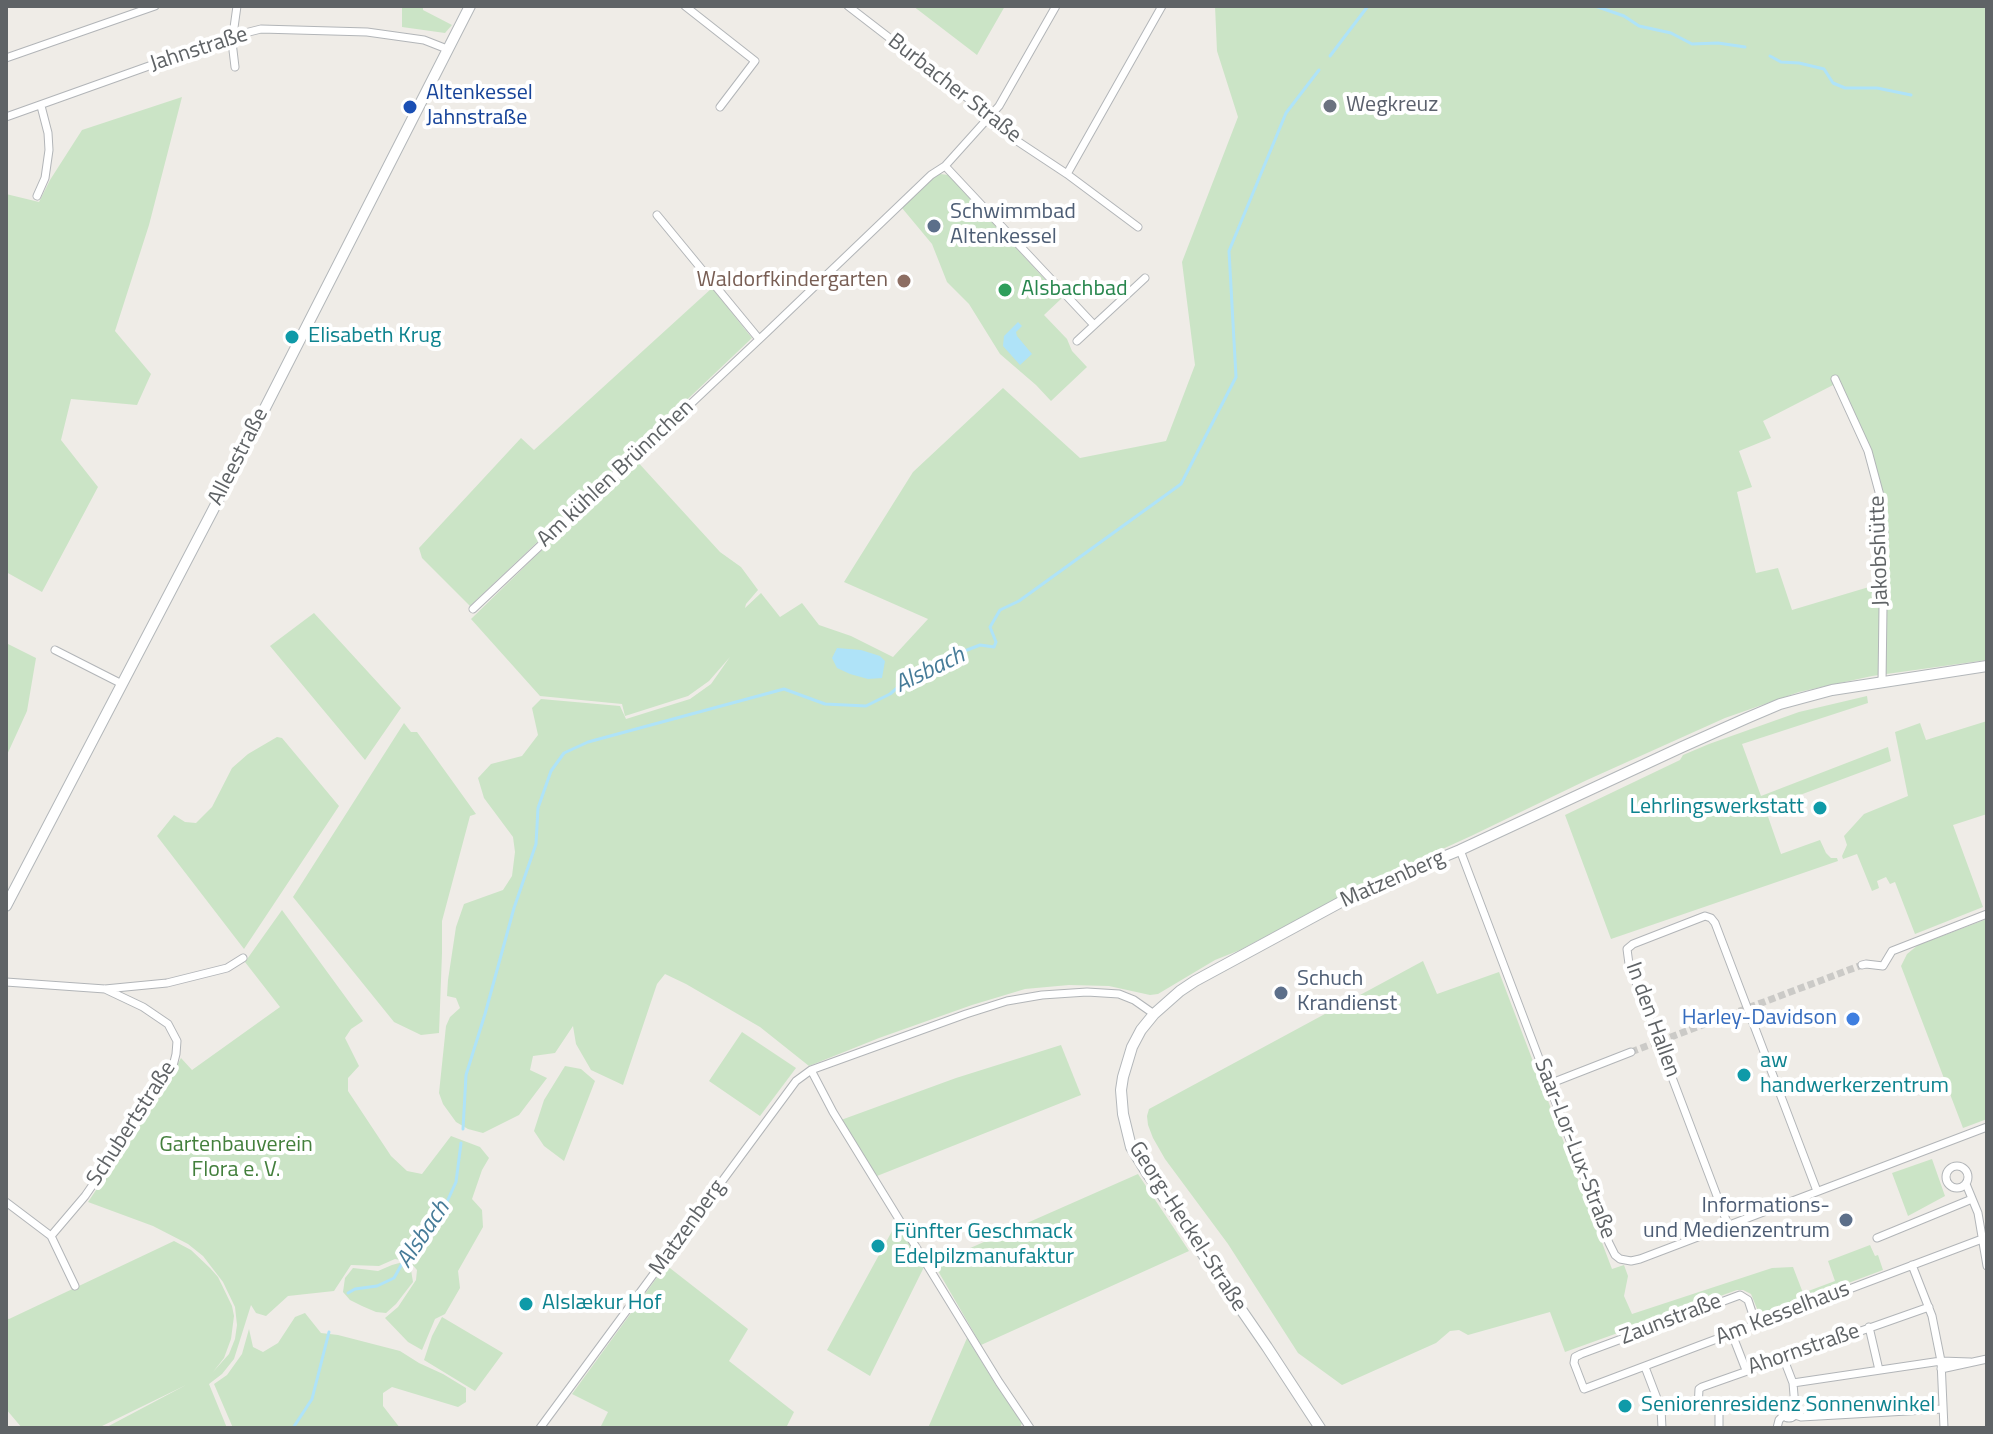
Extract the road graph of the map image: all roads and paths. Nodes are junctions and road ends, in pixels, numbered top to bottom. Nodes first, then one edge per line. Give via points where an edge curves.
1 (155, 6) edge
2 (237, 6) edge
3 (470, 6) edge
4 (685, 6) edge
5 (848, 6) edge
6 (1056, 6) edge
7 (1162, 6) edge
8 (233, 36) junction
9 (447, 49) junction
10 (6, 58) edge
11 (235, 67) dead end
12 (41, 106) junction
13 (720, 107) dead end
14 (6, 117) edge
15 (987, 121) junction
16 (945, 166) junction
17 (1067, 174) junction
18 (37, 196) dead end
19 (657, 215) dead end
20 (1138, 227) dead end
21 (1145, 278) dead end
22 (1094, 325) junction
23 (759, 339) junction
24 (1077, 341) dead end
25 (1835, 379) dead end
26 (473, 609) dead end
27 (55, 650) dead end
28 (1987, 666) edge
29 (1882, 683) junction
30 (122, 684) junction
31 (1460, 850) junction
32 (6, 906) edge
33 (1987, 914) edge
34 (243, 958) dead end
35 (1862, 965) tunnel mouth
36 (6, 982) edge
37 (105, 989) junction
38 (1154, 1014) junction
39 (1631, 1052) tunnel mouth
40 (811, 1070) junction
41 (1549, 1084) junction
42 (1987, 1127) edge
43 (1966, 1184) dead end
44 (1817, 1191) junction
45 (1972, 1199) junction
46 (6, 1202) edge
47 (1728, 1225) junction
48 (51, 1236) junction
49 (1877, 1238) dead end
50 (1982, 1239) junction
51 (1912, 1265) junction
52 (1987, 1266) edge
53 (75, 1286) dead end
54 (1929, 1307) junction
55 (1756, 1324) junction
56 (1869, 1327) junction
57 (1732, 1334) junction
58 (1783, 1357) junction
59 (1987, 1359) edge
60 (1941, 1365) junction
61 (1645, 1367) junction
62 (1746, 1370) junction
63 (1879, 1370) junction
64 (1793, 1383) junction
65 (1584, 1389) joint
66 (1719, 1408) junction
67 (1661, 1409) junction
68 (1698, 1409) junction
69 (1943, 1409) junction
70 (1795, 1411) junction
71 (1782, 1413) junction
72 (540, 1428) edge
73 (1030, 1428) edge
74 (1320, 1428) edge
75 (1662, 1428) edge
76 (1719, 1428) edge
77 (1777, 1428) edge
78 (1944, 1428) edge

1 - 10 street
2 - 8 street
3 - 9 street, Alleestraße
4 - 13 street via 755,61
5 - 15 street, Burbacher Straße via 979,107
6 - 15 street, Am kühlen Brünnchen
7 - 17 street
8 - 9 street, Jahnstraße via 261,29 367,32 424,40
8 - 11 street
8 - 12 street, Jahnstraße
9 - 30 street, Alleestraße
12 - 14 street, Jahnstraße
12 - 18 street via 49,150
15 - 16 street, Am kühlen Brünnchen
15 - 17 street, Burbacher Straße
16 - 22 street
16 - 23 street, Am kühlen Brünnchen
17 - 20 street, Burbacher Straße
19 - 23 street
21 - 22 street
22 - 24 street
23 - 26 street, Am kühlen Brünnchen
25 - 29 street, Jakobshütte via 1868,451 1882,503
27 - 30 street
28 - 29 street, Matzenberg
29 - 31 street, Matzenberg via 1780,704
30 - 32 street, Alleestraße
31 - 38 street, Matzenberg via 1363,890 1231,960
31 - 41 street, Saar-Lor-Lux-Straße
33 - 35 street via 1892,951 1883,966
34 - 37 street, Schubertstraße via 203,975
36 - 37 street, Schubertstraße
37 - 48 street, Schubertstraße via 168,1024 177,1041 173,1066 85,1196
38 - 40 street, Matzenberg via 1119,994 1042,995 1007,1001
38 - 74 street, Georg-Heckel-Straße via 1132,1047 1123,1077 1123,1114 1131,1147
39 - 41 street, In den Hallen
40 - 72 street, Matzenberg via 789,1089
40 - 73 street
41 - 47 street, Saar-Lor-Lux-Straße via 1615,1255 1625,1261 1640,1259
42 - 44 street, Saar-Lor-Lux-Straße
43 - 45 street
44 - 47 street, Saar-Lor-Lux-Straße
44 - 47 street, In den Hallen via 1715,923 1705,916 1627,949
45 - 49 street
45 - 50 street
46 - 48 street
48 - 53 street
50 - 51 street, Am Kesselhaus
50 - 52 street
51 - 54 street
51 - 55 street, Am Kesselhaus
54 - 56 street, Ahornstraße
54 - 60 street
55 - 57 street, Am Kesselhaus
55 - 65 street, Zaunstraße via 1748,1300 1740,1295 1581,1354 1574,1363
56 - 58 street, Ahornstraße
56 - 63 street
57 - 61 street, Am Kesselhaus
57 - 62 street
58 - 62 street, Ahornstraße
58 - 64 street
59 - 60 street
60 - 63 street
60 - 69 street
61 - 65 street, Am Kesselhaus
61 - 67 street
62 - 68 street, Ahornstraße via 1699,1389
63 - 64 street
64 - 70 street
66 - 68 street
66 - 71 street via 1775,1407
66 - 76 street
67 - 68 street
67 - 75 street
69 - 70 street via 1801,1417
69 - 78 street
70 - 71 street via 1789,1419
70 - 71 street via 1787,1404
71 - 77 street

